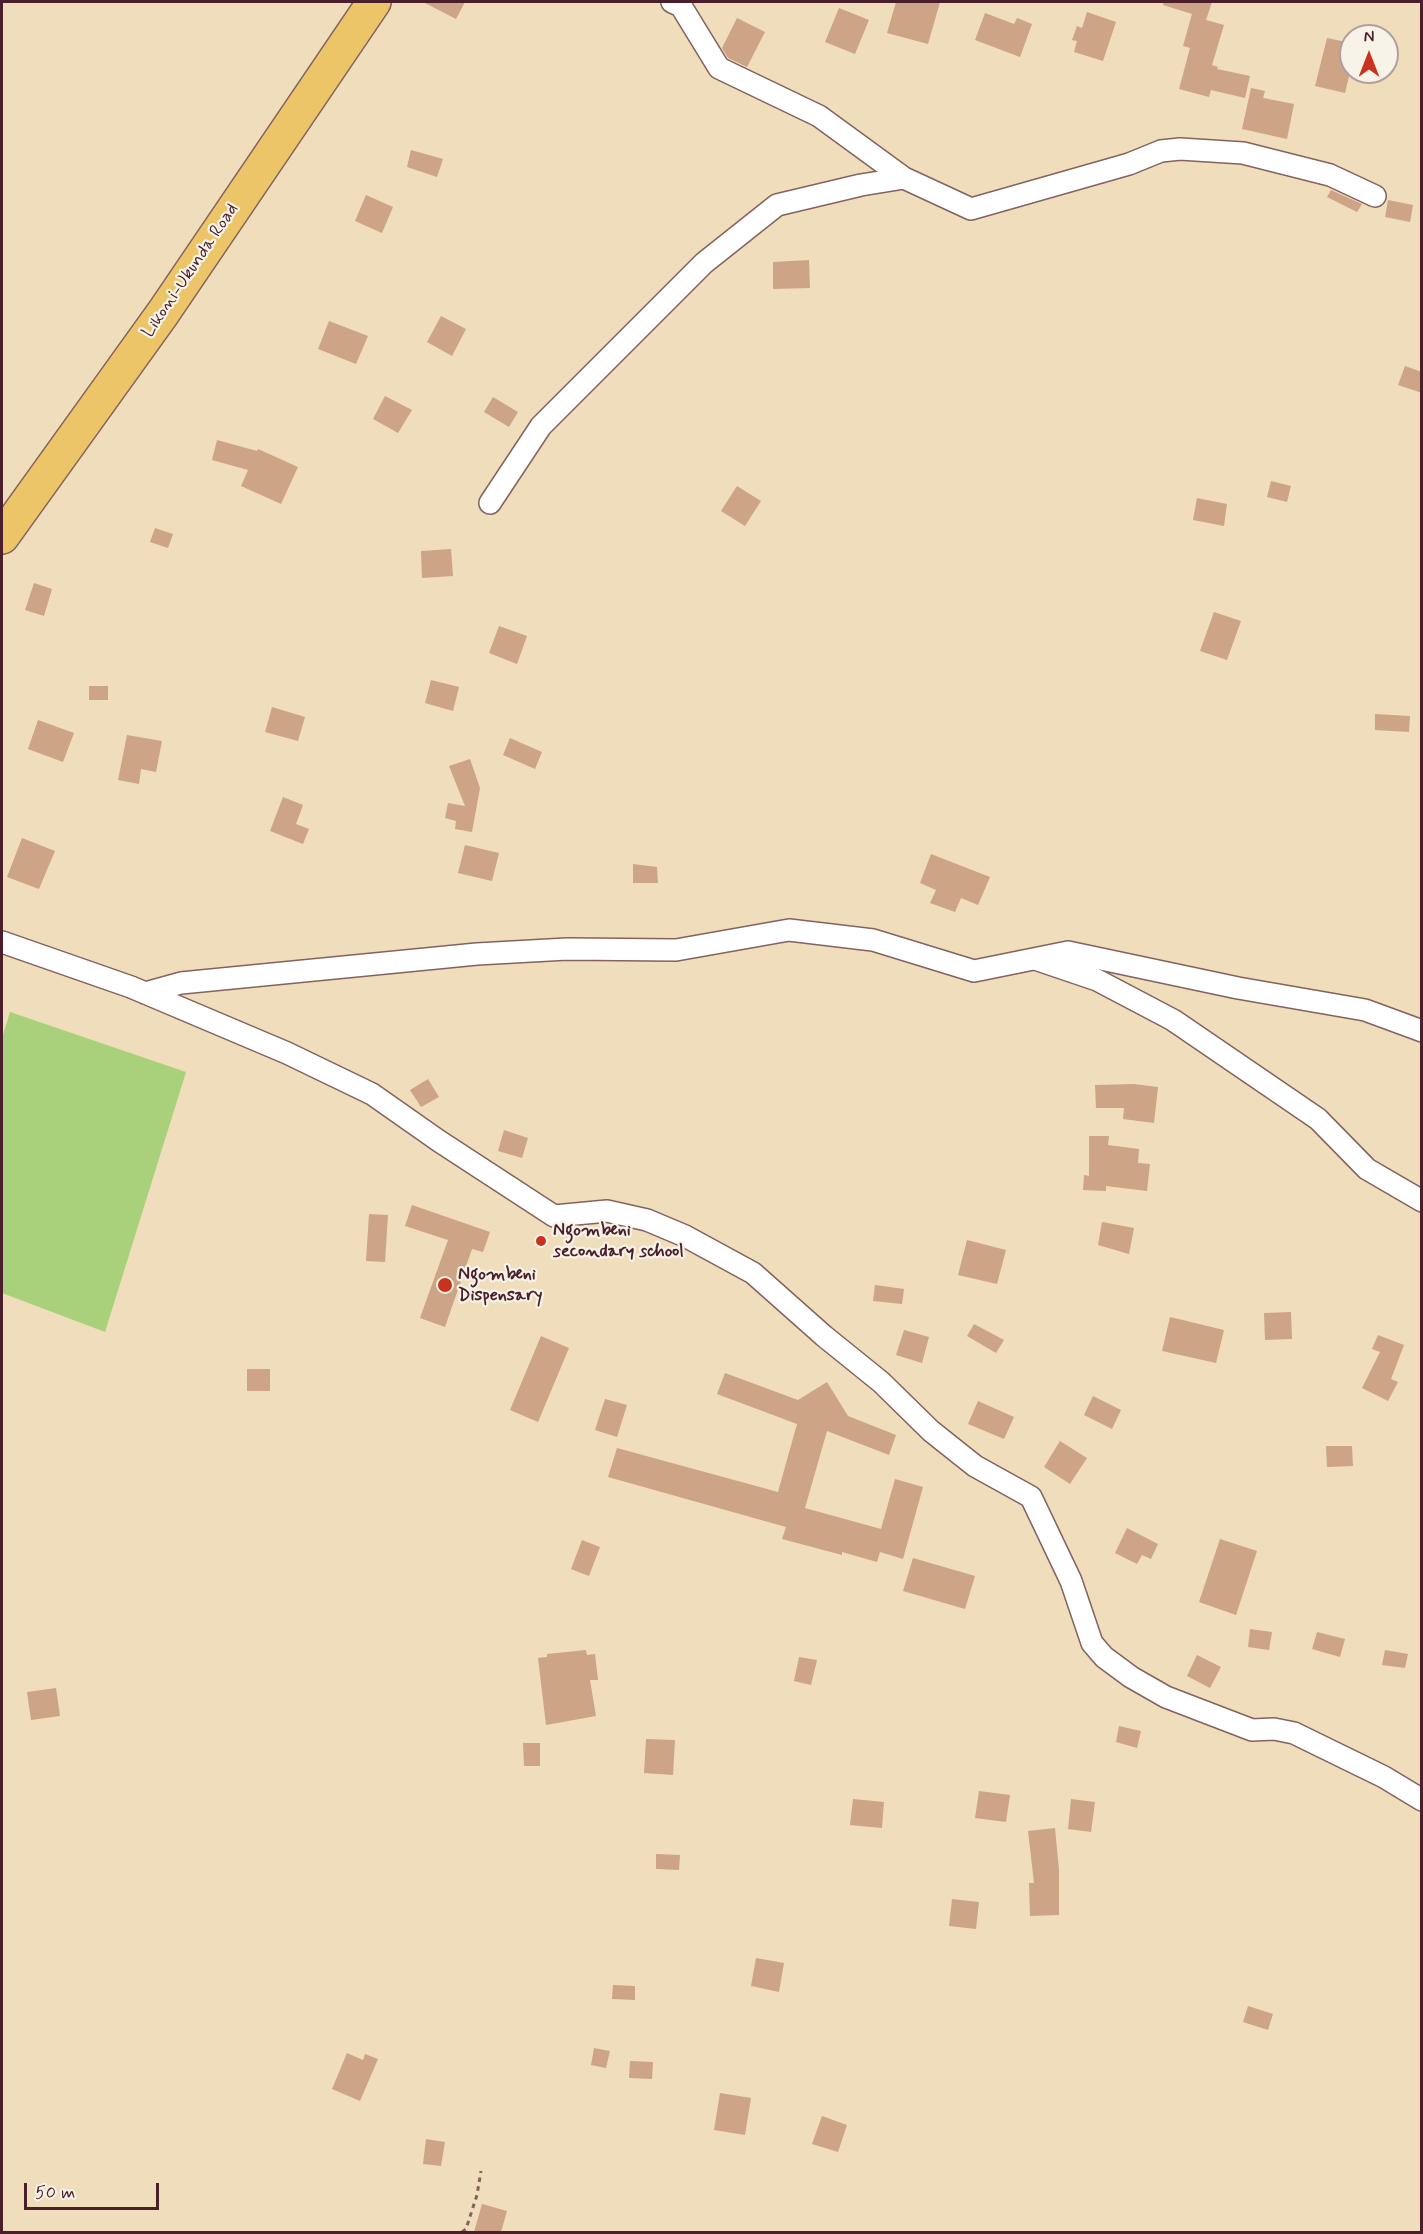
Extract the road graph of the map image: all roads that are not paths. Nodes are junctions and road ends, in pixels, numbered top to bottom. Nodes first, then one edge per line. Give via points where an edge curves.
1 (374, 2) edge
2 (672, 2) edge
3 (904, 178) junction
4 (1376, 196) dead end
5 (490, 503) dead end
6 (2, 537) edge
7 (2, 942) edge
8 (1034, 959) junction
9 (145, 993) junction
10 (1422, 1031) edge
11 (1422, 1201) edge
12 (1422, 1800) edge

1 - 6 highway, Likoni-Ukunda Road via 163,313
2 - 3 street via 681,6 719,68 819,116
3 - 4 street via 971,209 1129,164 1161,151 1180,149 1243,153 1330,175
3 - 5 street via 777,205 704,263 541,426
7 - 9 street
8 - 9 street via 974,971 873,940 789,930 676,950 567,949 477,954 181,983
8 - 10 street via 1068,952 1365,1010
8 - 11 street via 1097,980 1173,1020 1318,1119 1367,1169
9 - 12 street via 372,1094 554,1216 607,1211 647,1220 753,1273 881,1382 931,1431 975,1466 1031,1497 1071,1581 1092,1643 1104,1657 1166,1697 1251,1730 1294,1733

